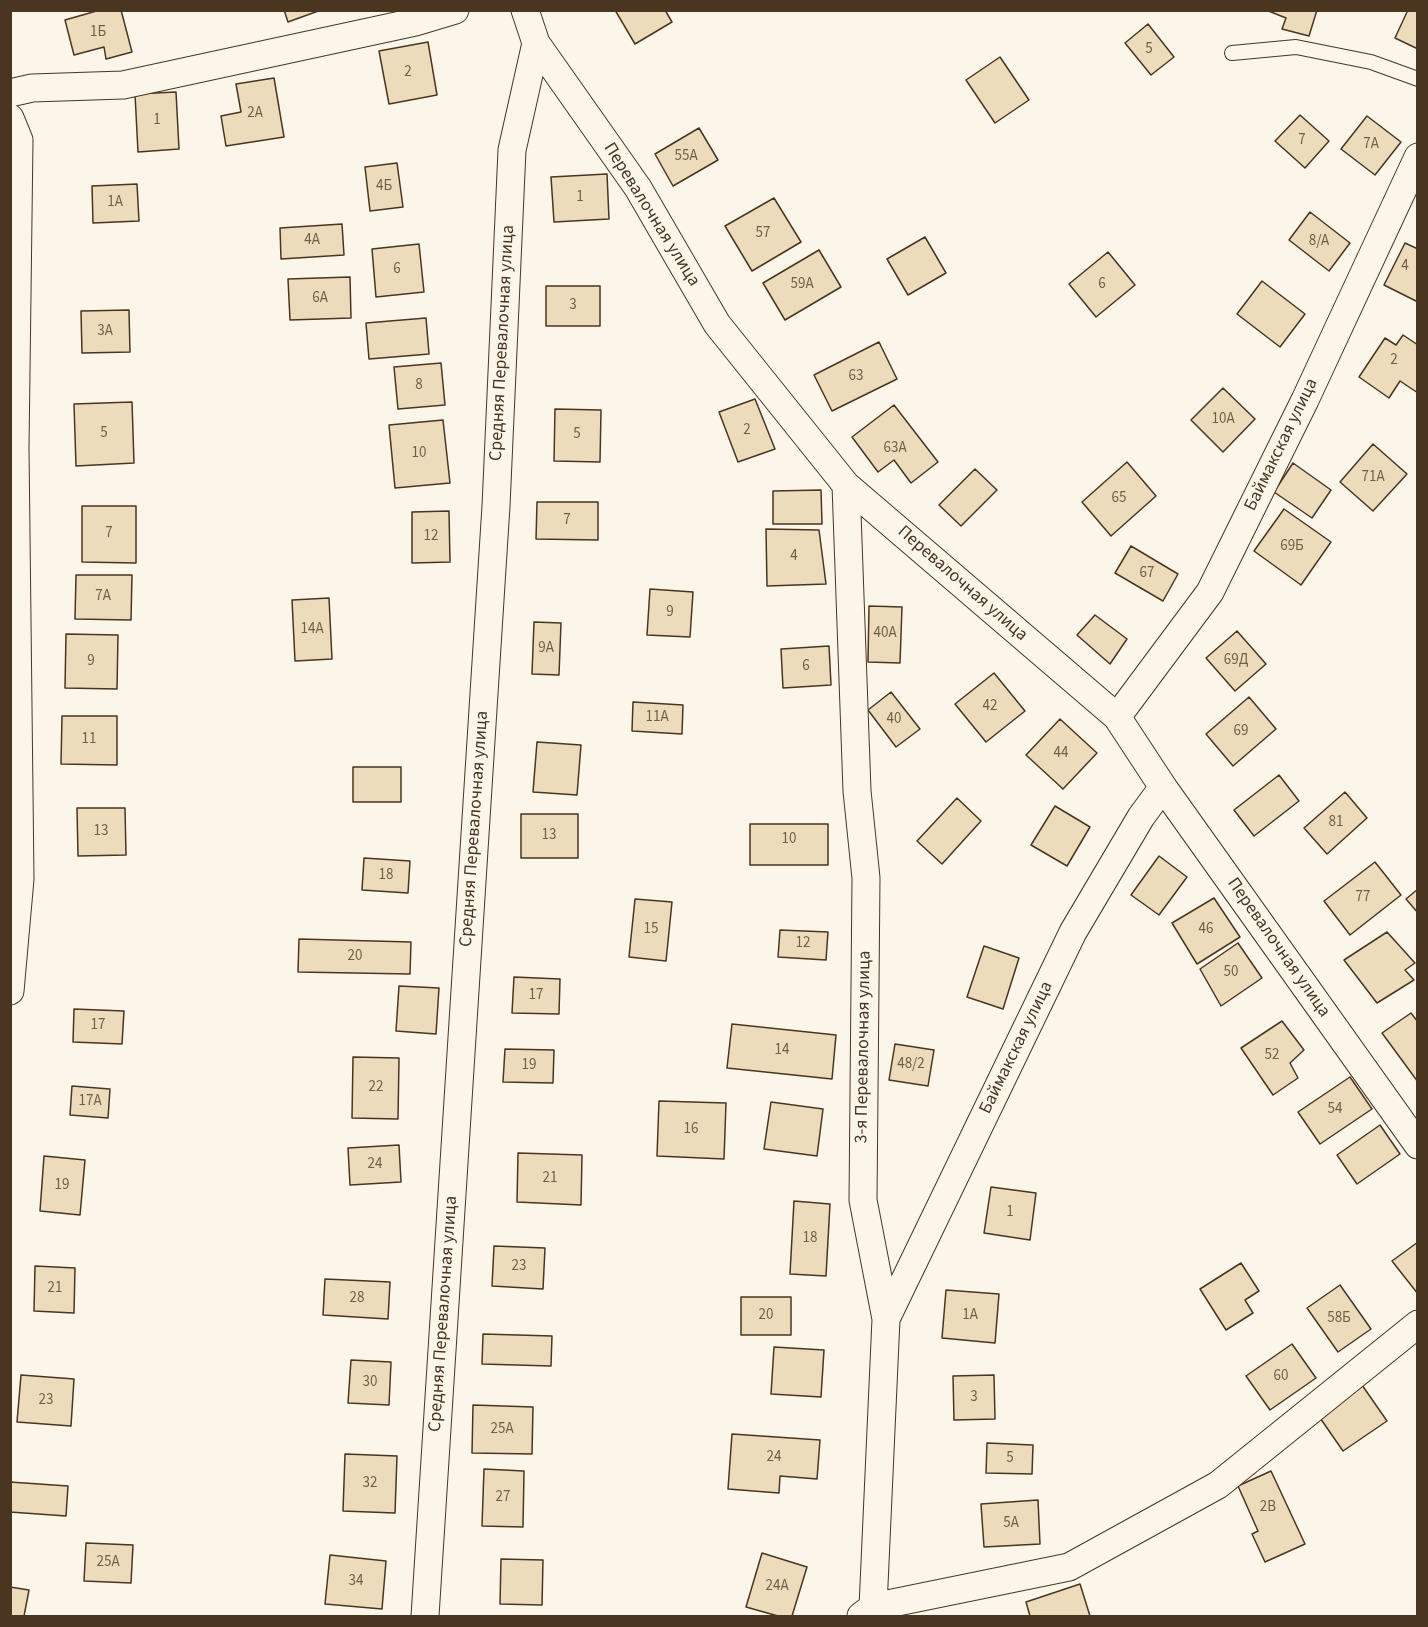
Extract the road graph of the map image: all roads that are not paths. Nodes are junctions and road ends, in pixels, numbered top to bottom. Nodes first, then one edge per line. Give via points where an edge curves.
1 (455, 10) edge
2 (525, 10) edge
3 (536, 43) junction
4 (1232, 53) dead end
5 (1418, 80) edge
6 (10, 93) edge
7 (15, 129) edge
8 (1418, 157) edge
9 (13, 448) edge
10 (846, 485) junction
11 (1117, 717) junction
12 (1163, 787) junction
13 (15, 879) edge
14 (10, 991) edge
15 (1418, 1145) edge
16 (885, 1319) junction
17 (1418, 1324) edge
18 (871, 1613) edge
19 (425, 1617) edge

1 - 6 street via 123,85 32,88
2 - 3 street, Перевалочная улица
3 - 10 street, Перевалочная улица via 638,188 717,324
3 - 19 street, Средняя Перевалочная улица via 512,150 496,506
4 - 5 lane via 1296,46 1371,62
7 - 9 street
8 - 11 street, Баймакская улица via 1210,592
9 - 13 street
10 - 11 street, Перевалочная улица
10 - 16 street, 3-я Перевалочная улица via 857,779 866,878 863,1200
11 - 12 street, Перевалочная улица
12 - 15 street, Перевалочная улица
12 - 16 street, Баймакская улица via 1141,816 1073,932
13 - 14 street
16 - 18 street, 3-я Перевалочная улица
17 - 18 street via 1218,1485 1069,1567

